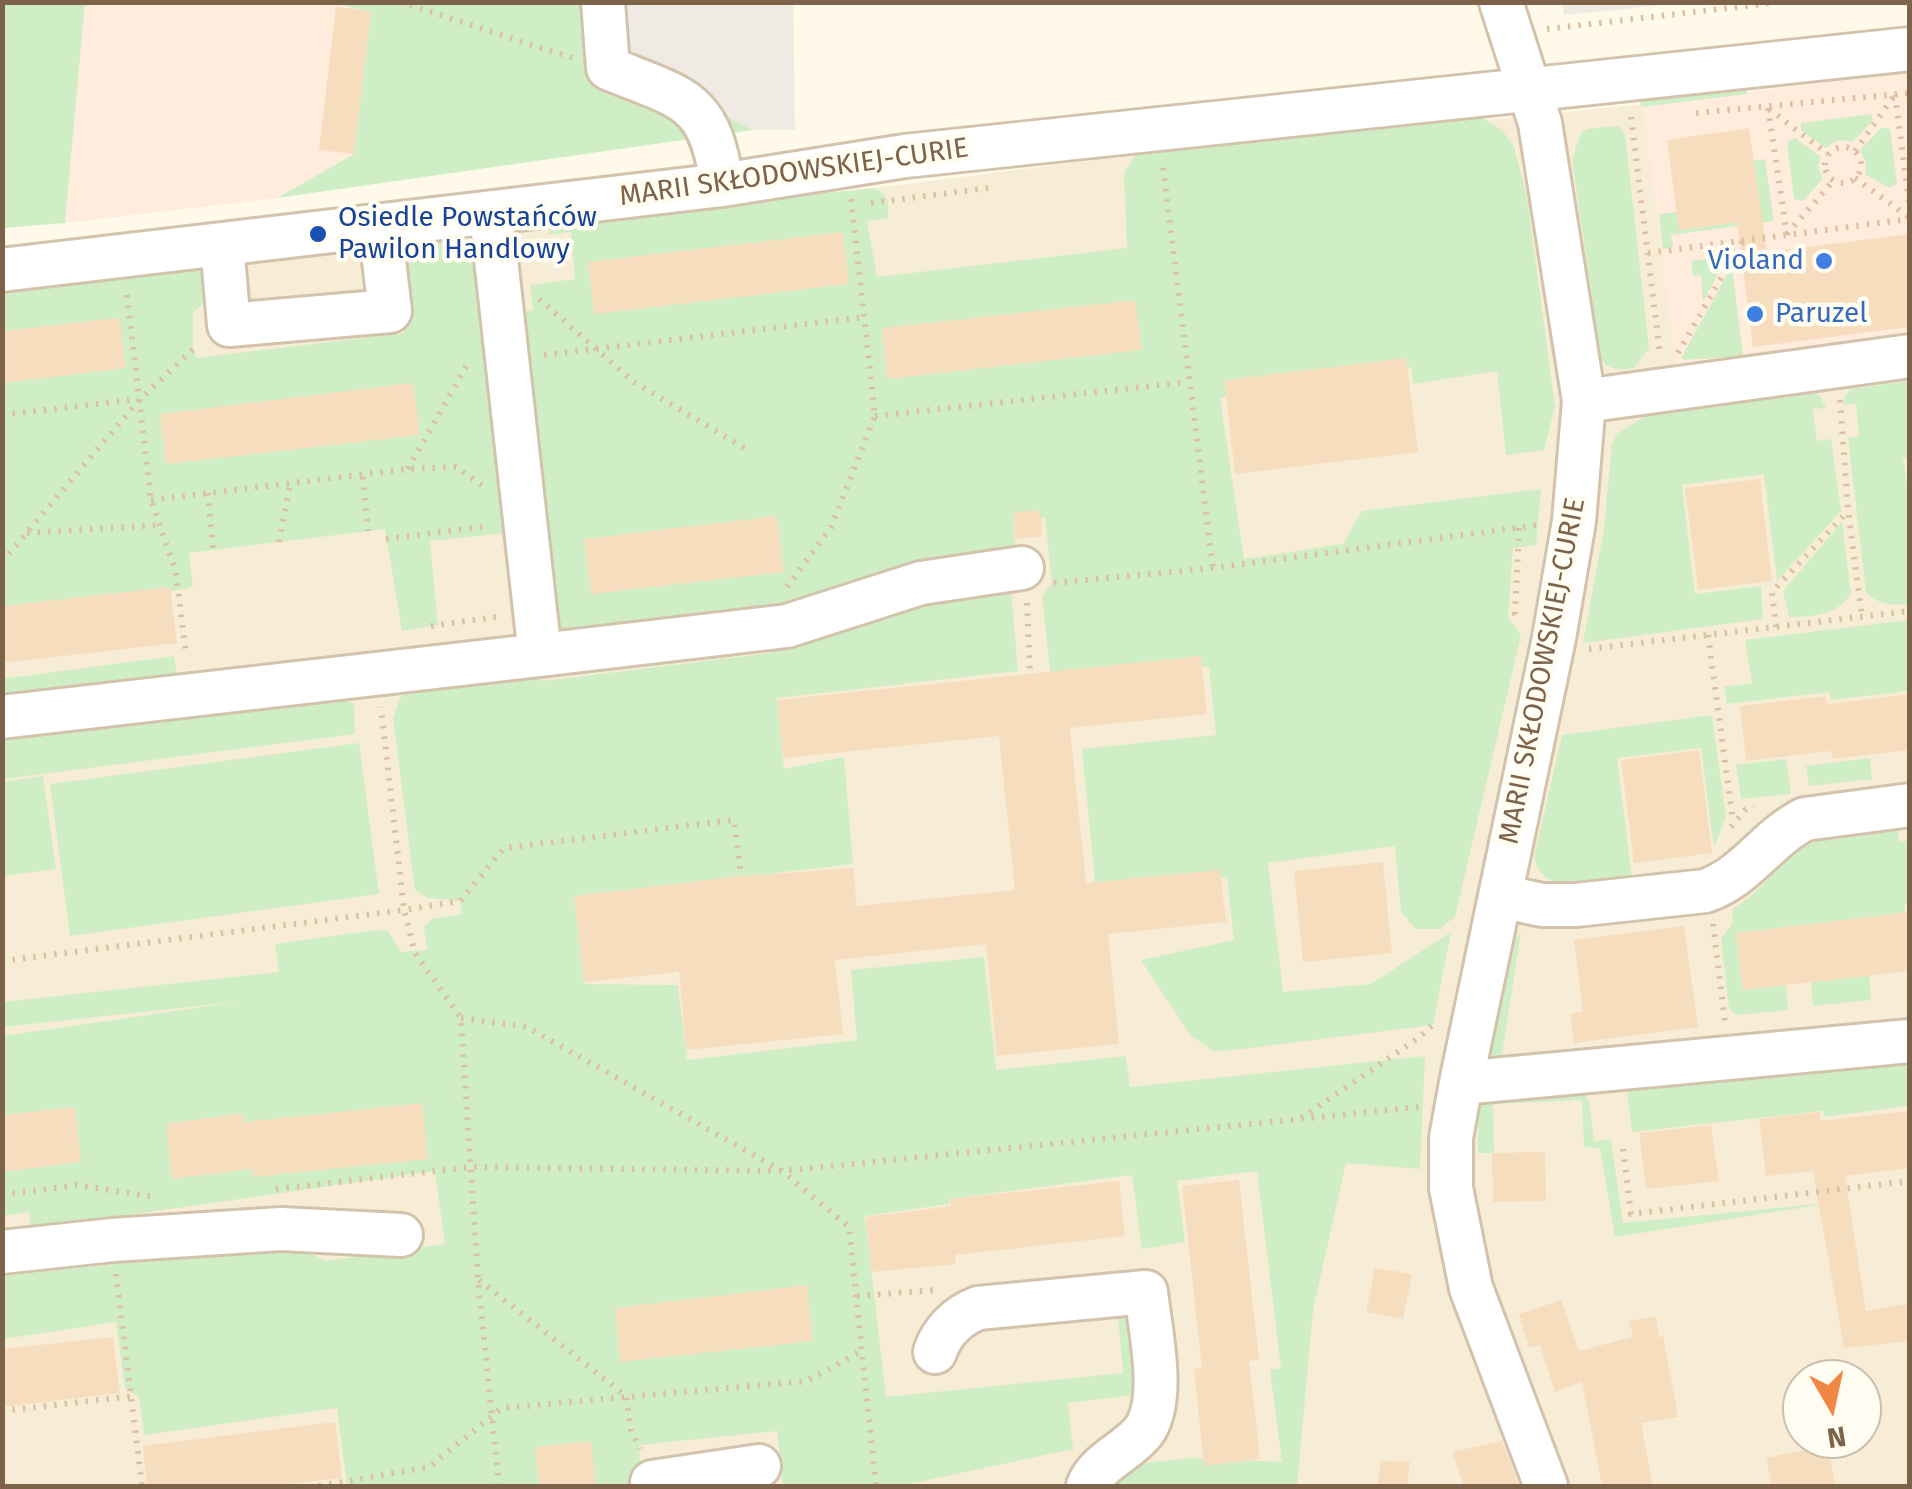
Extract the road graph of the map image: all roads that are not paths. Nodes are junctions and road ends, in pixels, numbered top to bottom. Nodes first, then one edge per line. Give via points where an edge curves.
1 (603, 2) edge
2 (1506, 18) edge
3 (1910, 50) edge
4 (1528, 91) junction
5 (722, 185) junction
6 (491, 214) junction
7 (380, 227) junction
8 (222, 245) junction
9 (2, 270) edge
10 (1910, 356) edge
11 (1584, 401) junction
12 (1024, 580) road end
13 (540, 655) junction
14 (2, 717) edge
15 (1910, 805) edge
16 (1500, 896) junction
17 (1910, 1041) edge
18 (1447, 1094) junction
19 (401, 1235) dead end
20 (2, 1252) edge
21 (935, 1352) dead end
22 (759, 1466) dead end
23 (653, 1486) edge
24 (1088, 1486) edge
25 (1546, 1486) edge

1 - 5 street via 608,68 682,98 707,123
2 - 4 street
3 - 4 street, MARII SKŁODOWSKIEJ-CURIE
4 - 5 street, MARII SKŁODOWSKIEJ-CURIE via 848,163
4 - 11 street, MARII SKŁODOWSKIEJ-CURIE via 1540,123
5 - 6 street, MARII SKŁODOWSKIEJ-CURIE
6 - 7 street, MARII SKŁODOWSKIEJ-CURIE
6 - 13 street
7 - 8 street, MARII SKŁODOWSKIEJ-CURIE
7 - 8 street via 390,310 228,325
8 - 9 street, MARII SKŁODOWSKIEJ-CURIE
10 - 11 street via 1664,384
11 - 16 street, MARII SKŁODOWSKIEJ-CURIE via 1574,521
12 - 13 street via 921,583 787,626
13 - 14 street
15 - 16 street via 1805,820 1723,885 1704,890 1576,905
16 - 18 street, MARII SKŁODOWSKIEJ-CURIE
17 - 18 street
18 - 25 street, MARII SKŁODOWSKIEJ-CURIE via 1451,1188 1470,1288
19 - 20 street via 281,1229
21 - 24 street via 962,1314 978,1308 1146,1292 1156,1406 1143,1432
22 - 23 street

